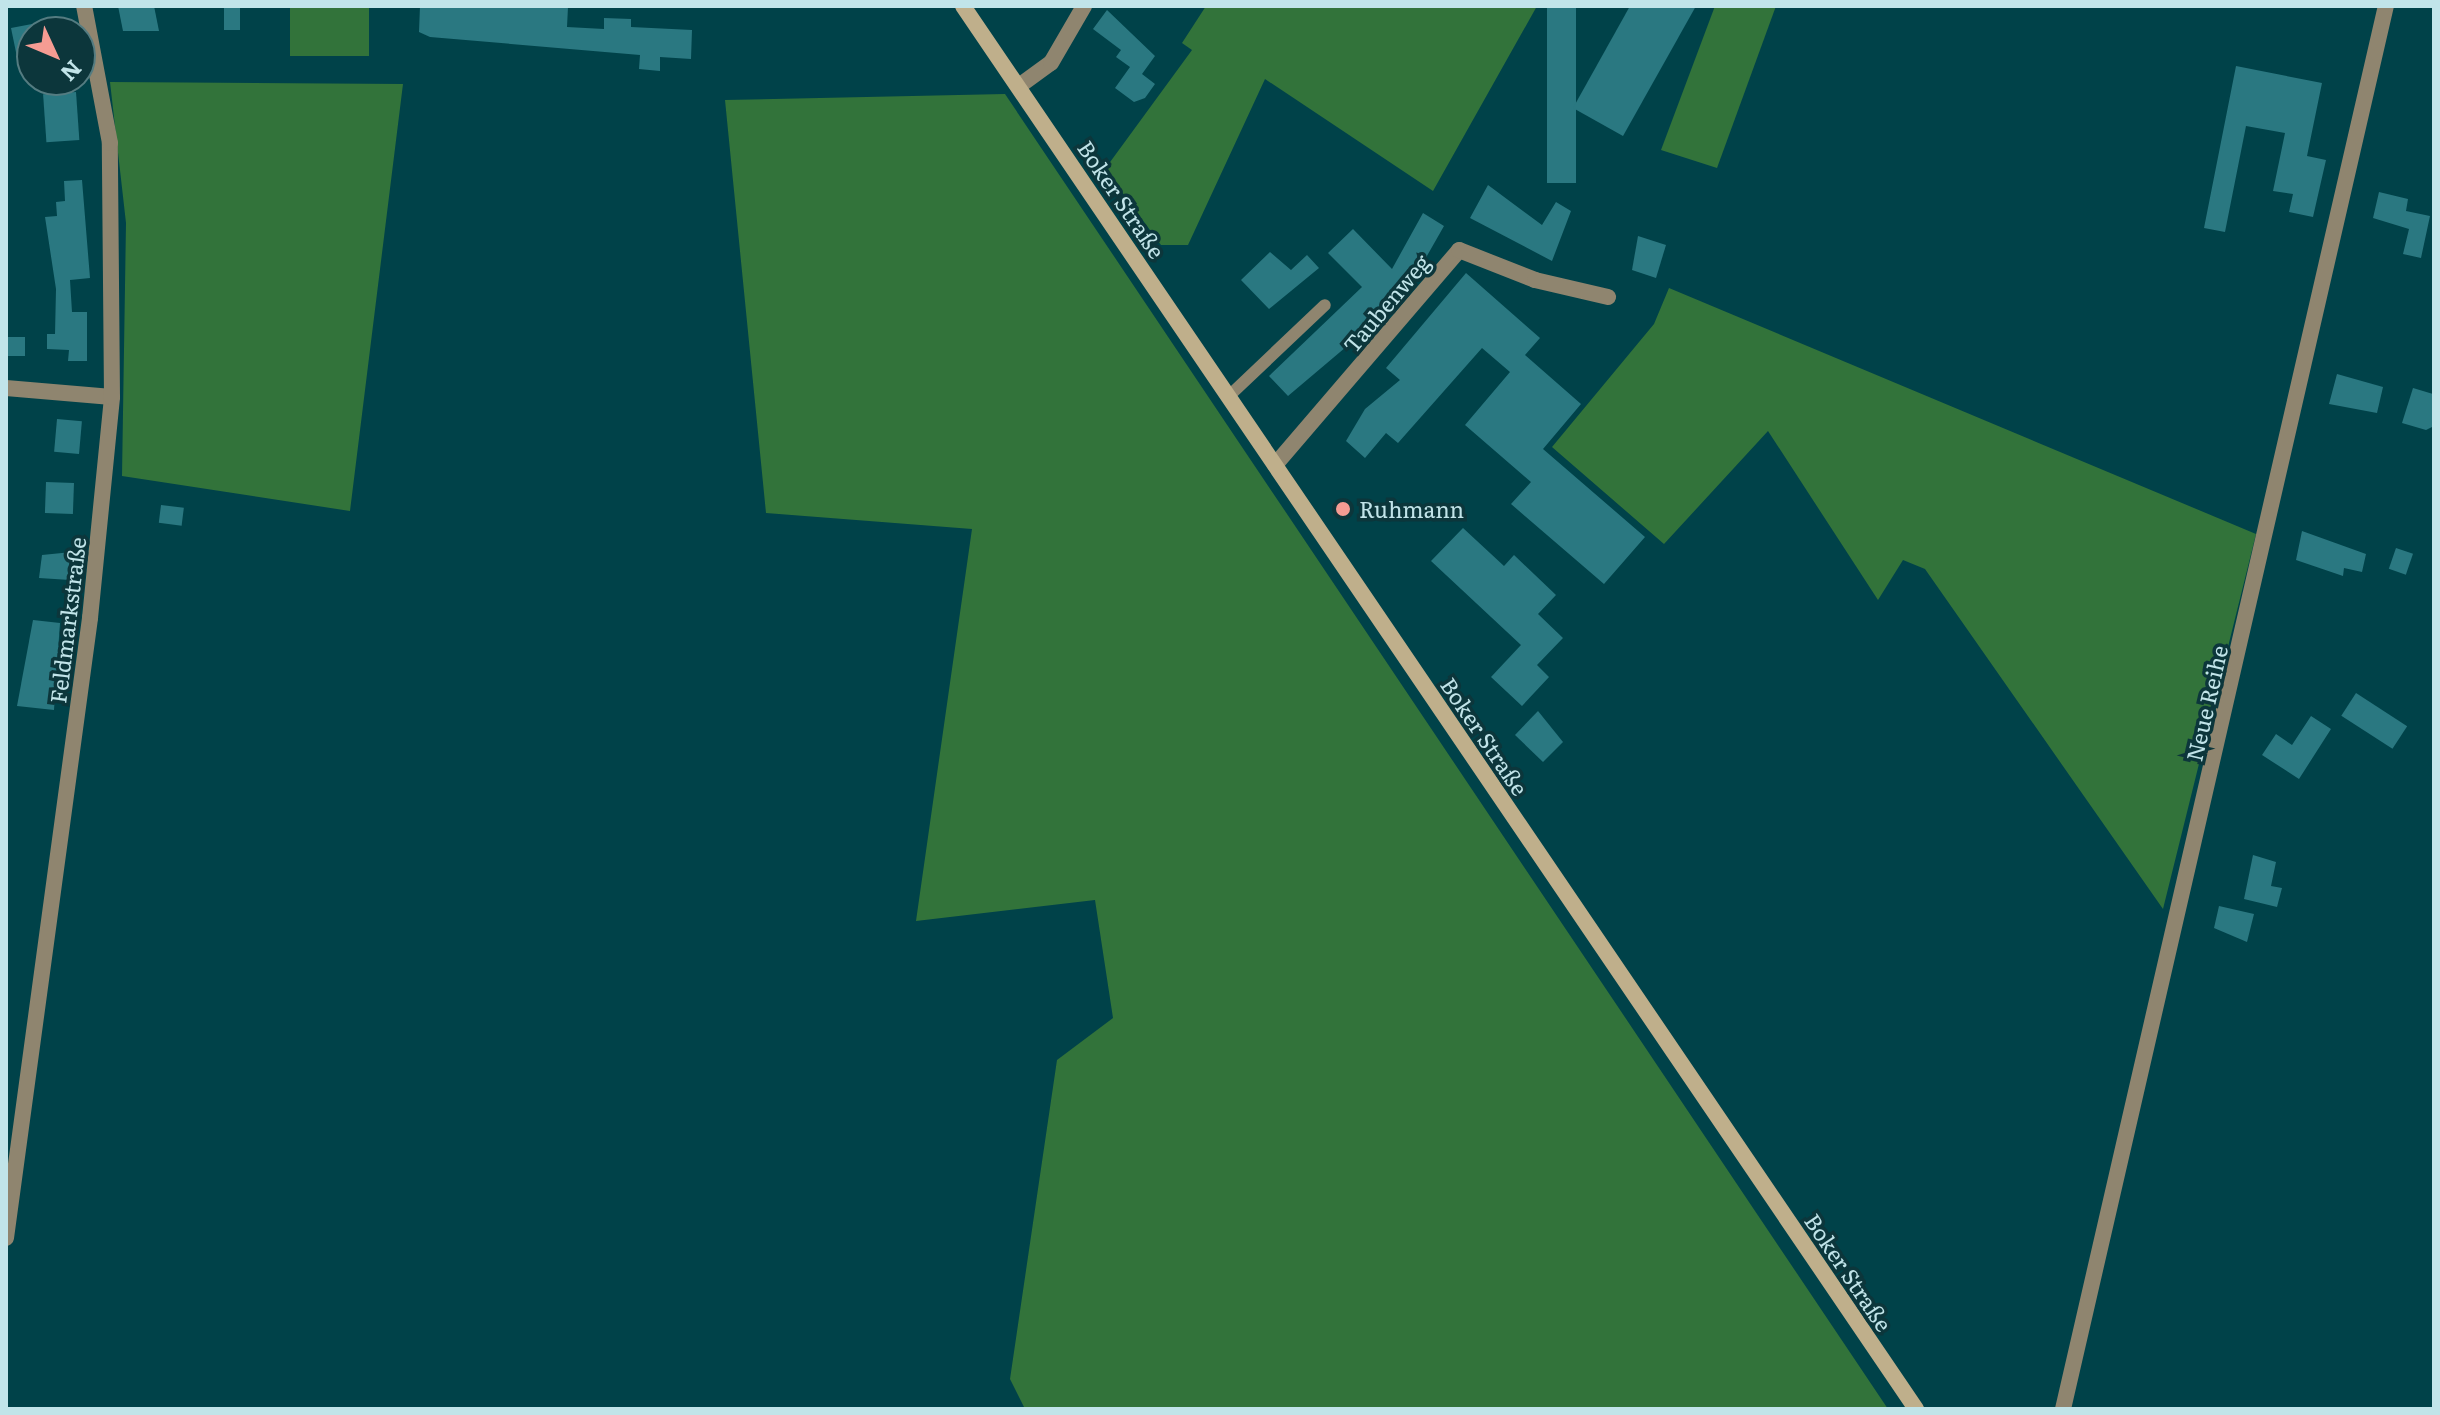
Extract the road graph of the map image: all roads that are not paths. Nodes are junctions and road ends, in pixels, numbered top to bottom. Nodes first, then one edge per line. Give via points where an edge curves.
1 (84, 6) edge
2 (963, 6) edge
3 (1084, 6) edge
4 (2386, 6) edge
5 (1019, 86) junction
6 (1608, 297) dead end
7 (1325, 305) dead end
8 (6, 388) edge
9 (1229, 396) junction
10 (112, 397) junction
11 (1275, 465) junction
12 (6, 1238) edge
13 (1916, 1409) edge
14 (2063, 1409) edge

1 - 10 street, Feldmarkstraße via 110,143
2 - 5 main road, Boker Straße
3 - 5 street via 1051,63
4 - 14 street, Neue Reihe
5 - 9 main road, Boker Straße
6 - 11 street, Taubenweg via 1535,280 1459,250
7 - 9 lane
8 - 10 street
9 - 11 main road, Boker Straße
10 - 12 street, Feldmarkstraße via 90,618
11 - 13 main road, Boker Straße

